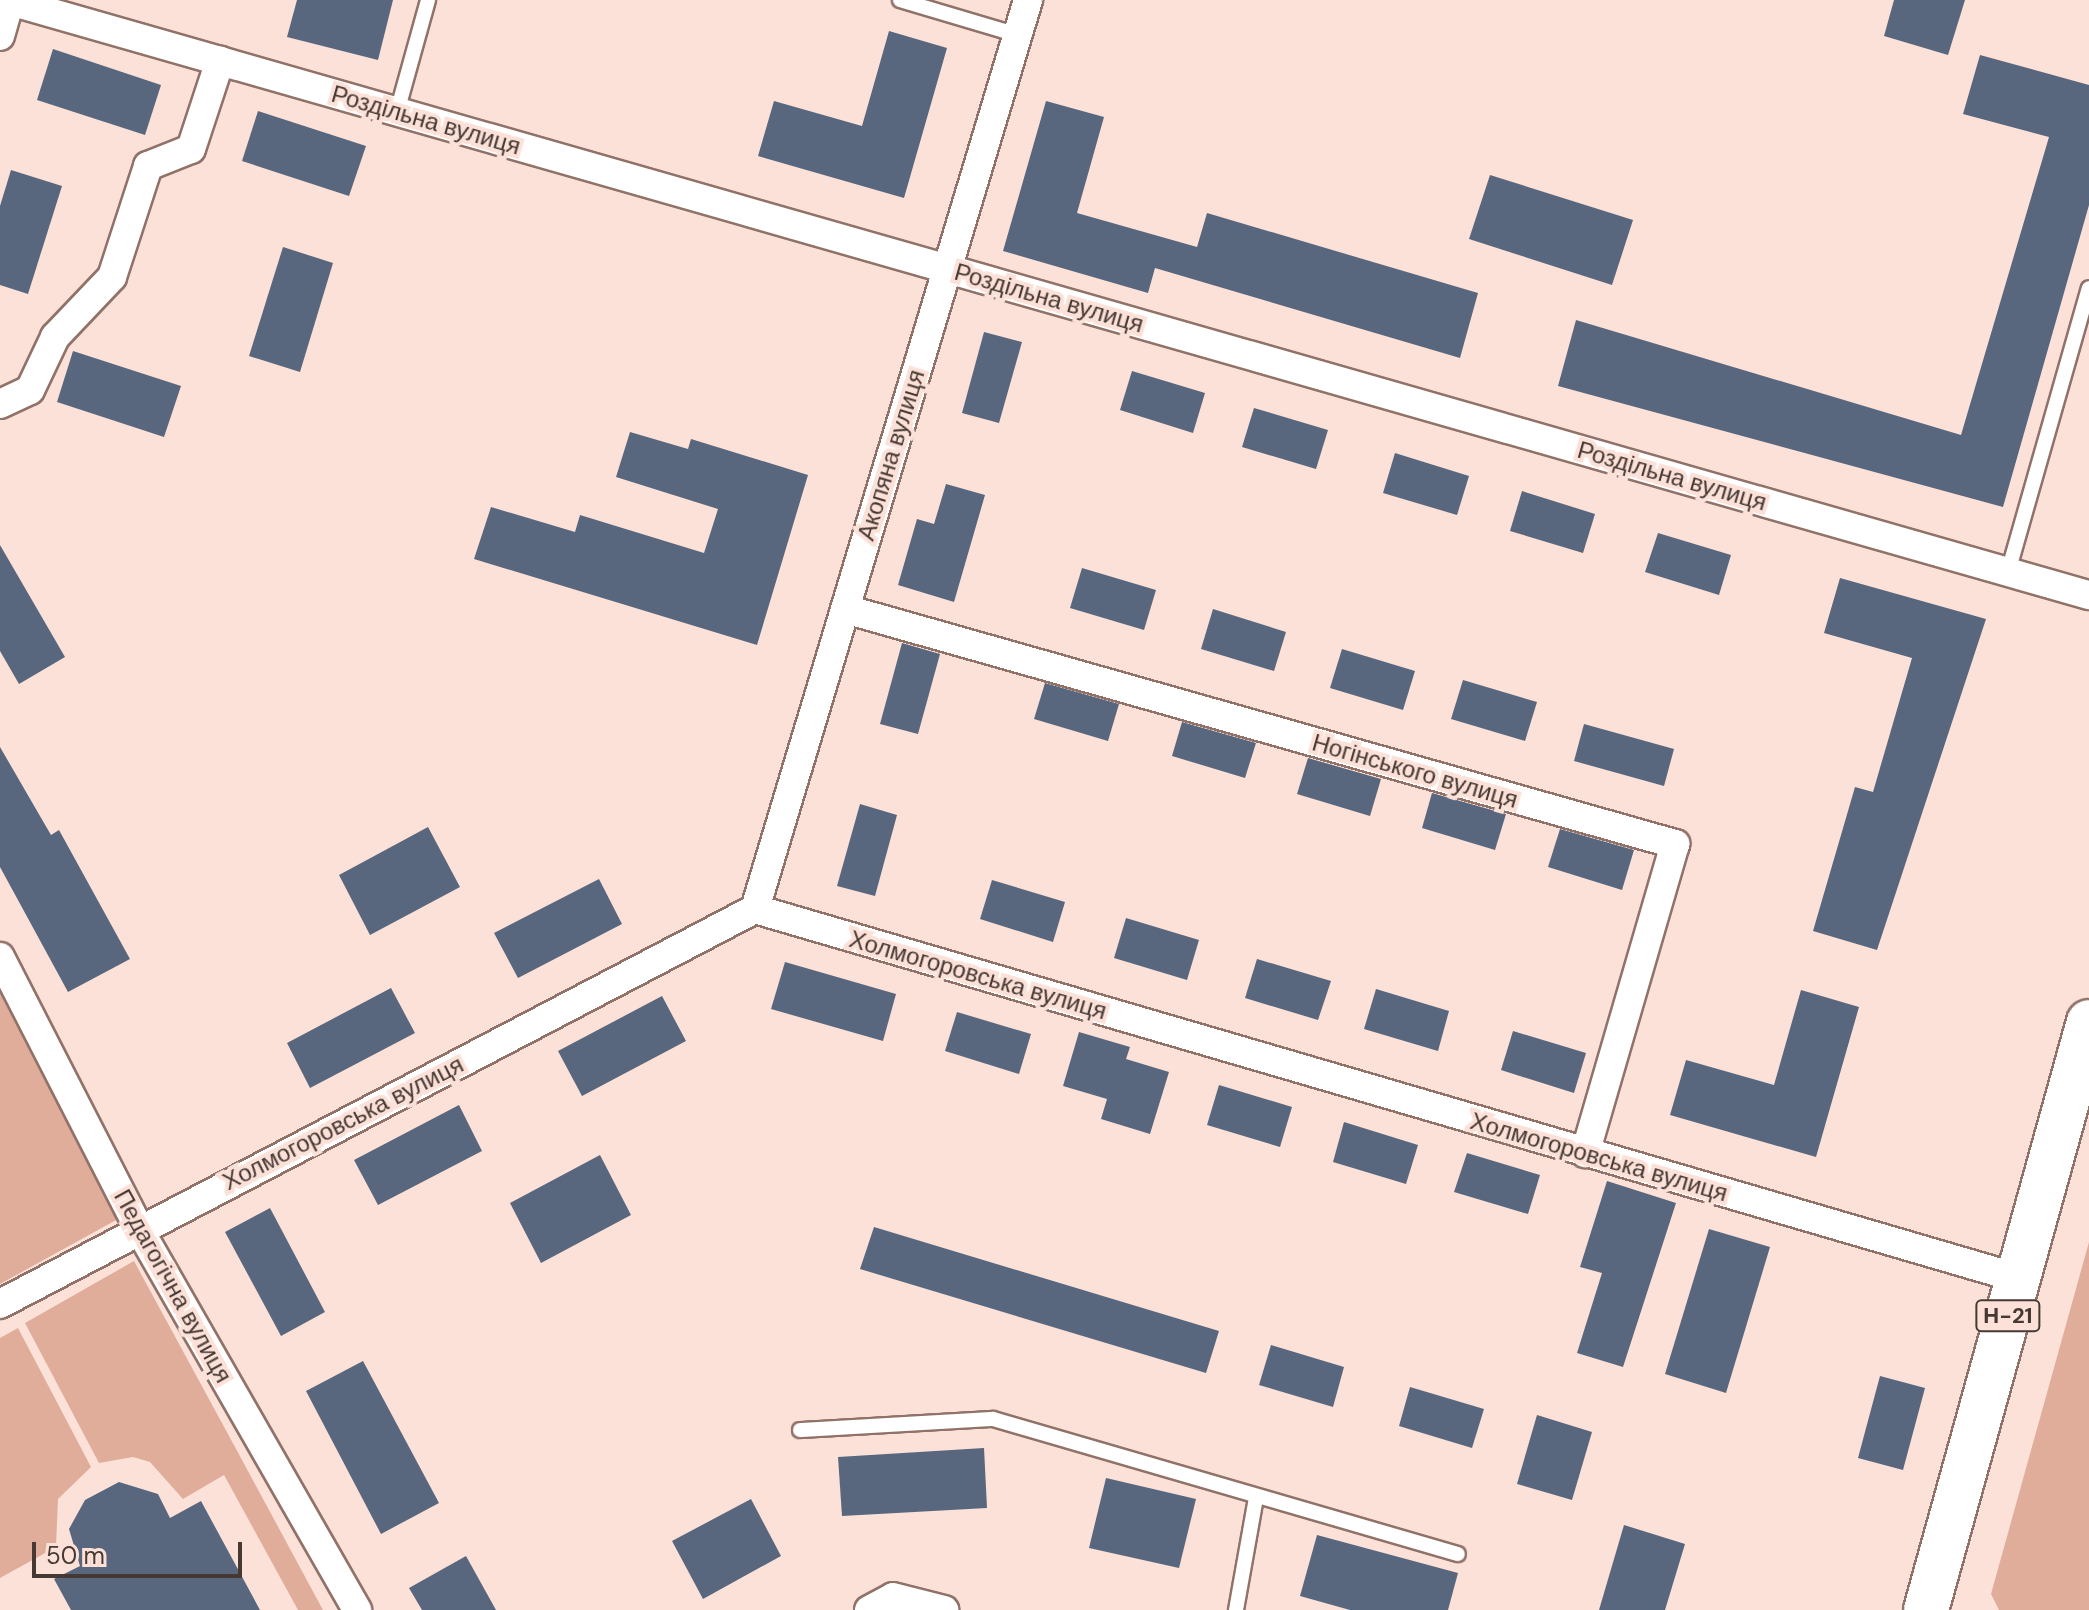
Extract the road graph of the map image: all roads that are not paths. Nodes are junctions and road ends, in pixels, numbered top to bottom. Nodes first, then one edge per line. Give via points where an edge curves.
1 (10, 0) edge
2 (428, 0) edge
3 (900, 0) edge
4 (1028, 0) edge
5 (1018, 35) junction
6 (0, 36) edge
7 (220, 61) junction
8 (397, 112) junction
9 (947, 269) junction
10 (2089, 288) edge
11 (0, 404) edge
12 (2008, 572) junction
13 (2089, 595) edge
14 (845, 609) junction
15 (755, 909) junction
16 (0, 957) edge
17 (2089, 1022) edge
18 (1585, 1153) junction
19 (139, 1229) junction
20 (2018, 1278) junction
21 (0, 1304) edge
22 (800, 1430) dead end
23 (1256, 1498) junction
24 (1458, 1554) dead end
25 (357, 1610) edge
26 (869, 1610) edge
27 (944, 1610) edge
28 (1236, 1610) edge
29 (1926, 1610) edge

1 - 6 street
1 - 7 street, Роздільна вулиця
2 - 8 lane
3 - 5 lane
4 - 5 street, Акопяна вулиця
5 - 9 street, Акопяна вулиця
7 - 8 street, Роздільна вулиця
7 - 11 street via 191,149 148,166 112,277 55,337 30,390
8 - 9 street, Роздільна вулиця
9 - 12 street, Роздільна вулиця
9 - 14 street, Акопяна вулиця
10 - 12 lane
12 - 13 street, Роздільна вулиця
14 - 15 street, Акопяна вулиця
14 - 18 street, Ногінського вулиця via 1675,844
15 - 18 street, Холмогоровська вулиця
15 - 19 street, Холмогоровська вулиця
16 - 19 street, Педагогічна вулиця
17 - 20 main road, Н-21
18 - 20 street, Холмогоровська вулиця
19 - 21 street, Холмогоровська вулиця
19 - 25 street, Педагогічна вулиця
20 - 29 main road, Н-21
22 - 23 lane via 993,1419
23 - 24 lane
23 - 28 lane
26 - 27 street via 893,1597

